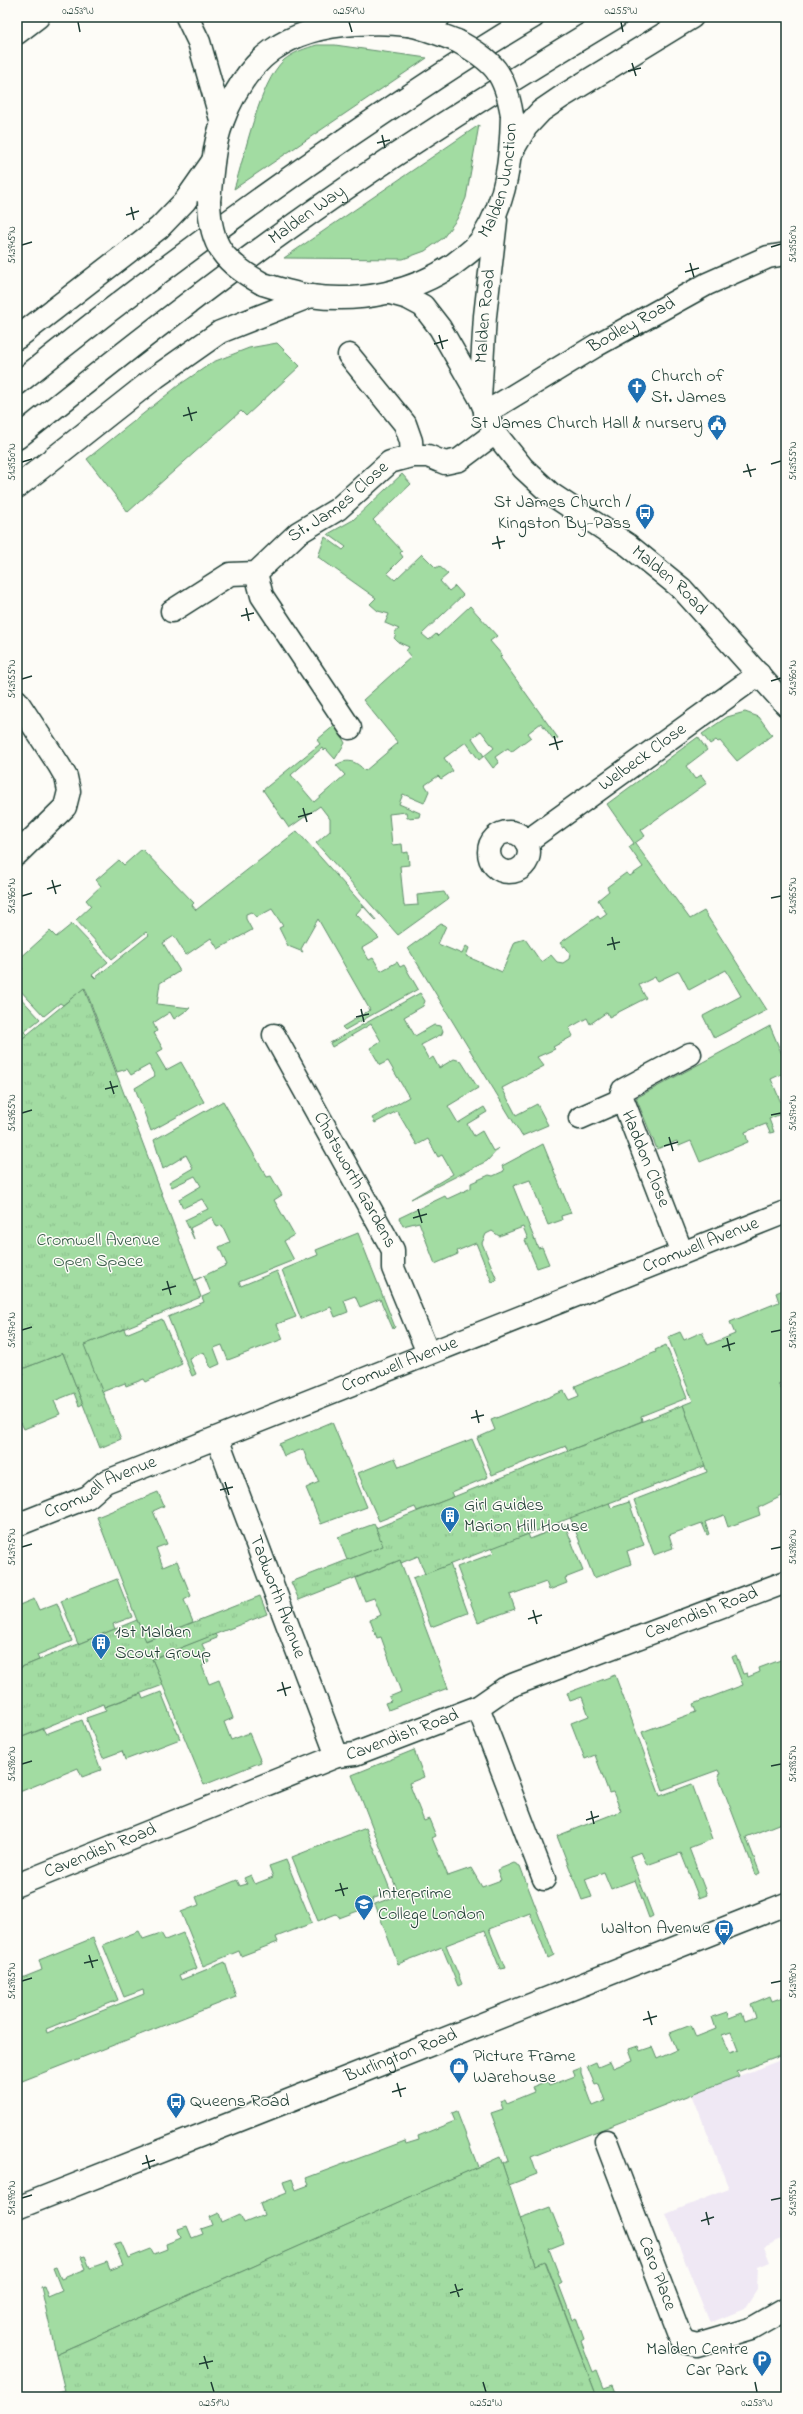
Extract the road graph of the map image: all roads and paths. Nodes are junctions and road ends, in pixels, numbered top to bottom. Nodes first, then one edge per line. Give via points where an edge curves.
1 (38, 17) edge
2 (187, 17) edge
3 (301, 17) edge
4 (439, 17) edge
5 (533, 17) edge
6 (616, 17) edge
7 (692, 17) edge
8 (331, 25) junction
9 (408, 25) junction
10 (17, 33) edge
11 (222, 123) junction
12 (511, 153) junction
13 (213, 161) junction
14 (497, 211) junction
15 (786, 254) edge
16 (390, 293) junction
17 (311, 296) junction
18 (17, 338) edge
19 (349, 355) dead end
20 (17, 384) edge
21 (483, 406) junction
22 (495, 433) junction
23 (17, 438) edge
24 (412, 456) junction
25 (17, 488) edge
26 (256, 573) junction
27 (172, 611) dead end
28 (759, 674) junction
29 (17, 701) edge
30 (786, 705) edge
31 (350, 728) dead end
32 (526, 842) dead end
33 (17, 854) edge
34 (274, 1035) dead end
35 (690, 1054) dead end
36 (621, 1100) junction
37 (580, 1118) dead end
38 (786, 1212) edge
39 (682, 1253) junction
40 (428, 1353) junction
41 (217, 1438) junction
42 (17, 1525) edge
43 (786, 1582) edge
44 (478, 1707) junction
45 (337, 1756) junction
46 (544, 1879) dead end
47 (17, 1885) edge
48 (786, 1904) edge
49 (606, 2141) dead end
50 (17, 2208) edge
51 (786, 2309) edge

1 - 10 main road
2 - 11 main road via 201,48
3 - 8 main road
4 - 9 main road
5 - 20 main road via 440,74 247,207 80,332
6 - 23 main road, Malden Way via 466,108 272,241 106,366
7 - 12 main road via 541,111 526,127
8 - 9 main road, Malden Junction
8 - 11 main road, Malden Junction via 301,33 283,42 255,64 237,90
9 - 12 main road, Malden Junction, bridge via 457,41 483,55 496,70 507,89 512,115
11 - 13 main road, Malden Junction
12 - 14 main road, Malden Junction
13 - 17 main road, Malden Junction, bridge via 210,221 214,240 226,258 245,274 263,284
13 - 18 main road via 185,201 159,228
14 - 16 main road, Malden Junction via 483,238 465,256 439,274
14 - 21 main road, Malden Road via 485,316
15 - 21 main road, Bodley Road via 768,257 707,284
16 - 17 main road, Malden Junction via 346,298
16 - 21 main road, Malden Road via 423,306 440,328
17 - 25 main road via 220,332 156,377
19 - 24 main road via 405,424 411,440
21 - 22 main road, Malden Road
22 - 24 main road, St. James' Close via 459,460 445,463 428,456
22 - 28 main road, Malden Road via 523,468 551,494 628,545 682,589
24 - 26 main road, St. James' Close via 390,462 338,509 298,533
26 - 27 main road via 230,574
26 - 31 main road via 262,596
28 - 30 main road, Malden Road
28 - 32 main road, Welbeck Close
29 - 33 main road via 59,765 66,777 69,790 65,808
34 - 40 main road, Chatsworth Gardens via 394,1250 393,1268
35 - 36 main road, Haddon Close via 623,1090
36 - 37 main road
36 - 39 main road, Haddon Close
38 - 39 main road, Cromwell Avenue
39 - 40 main road, Cromwell Avenue
40 - 41 main road, Cromwell Avenue
41 - 42 main road, Cromwell Avenue via 106,1482 88,1497
41 - 45 main road, Tadworth Avenue
43 - 44 main road, Cavendish Road via 504,1689
44 - 45 main road, Cavendish Road via 355,1754
44 - 46 main road
45 - 47 main road, Cavendish Road
48 - 50 main road, Burlington Road
49 - 51 main road, Caro Place via 680,2335 685,2342 697,2345 750,2329

